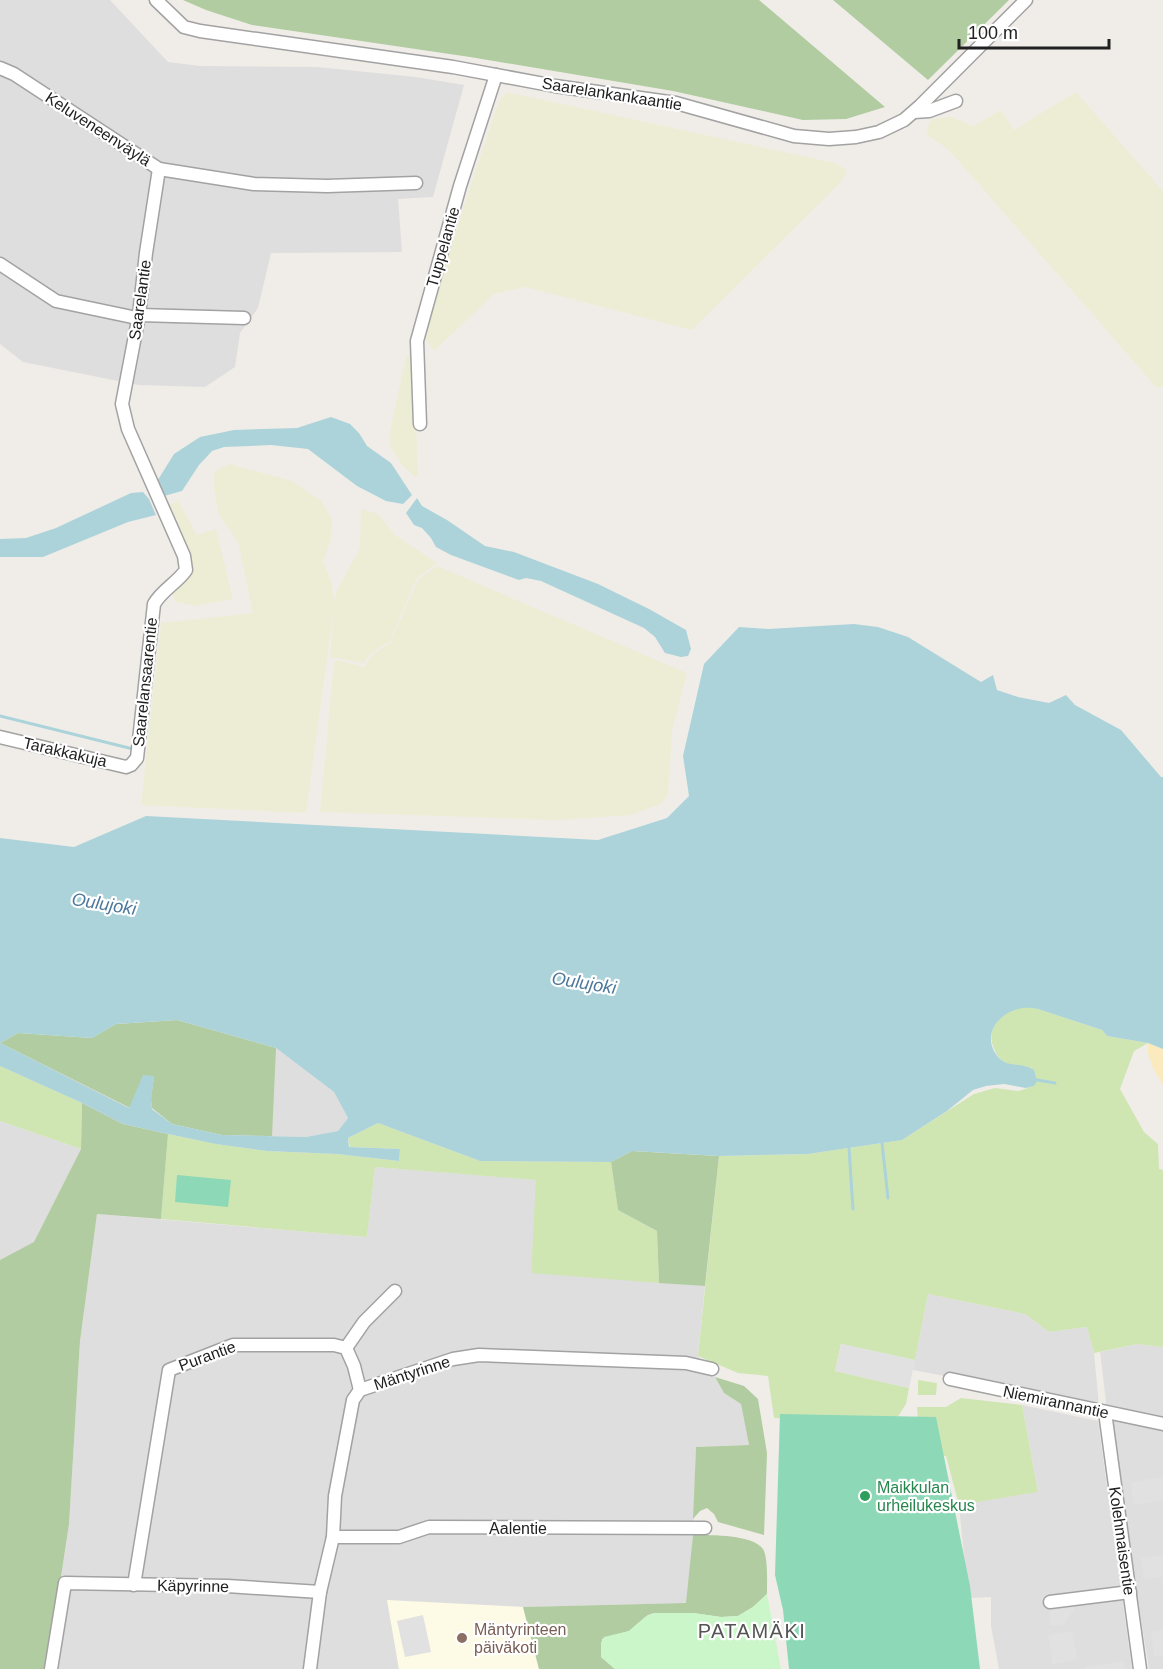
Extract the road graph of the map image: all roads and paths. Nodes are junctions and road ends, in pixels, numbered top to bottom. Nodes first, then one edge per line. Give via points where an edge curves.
1 (156, 0) edge
2 (1026, 0) edge
3 (0, 68) edge
4 (496, 75) junction
5 (956, 101) dead end
6 (914, 112) junction
7 (159, 169) junction
8 (416, 183) dead end
9 (0, 264) edge
10 (138, 317) junction
11 (244, 318) dead end
12 (420, 424) dead end
13 (162, 508) joint
14 (0, 737) edge
15 (131, 765) joint
16 (395, 1291) dead end
17 (346, 1348) junction
18 (712, 1370) dead end
19 (950, 1379) dead end
20 (360, 1390) junction
21 (1105, 1412) junction
22 (1163, 1424) edge
23 (705, 1528) dead end
24 (333, 1537) junction
25 (134, 1585) junction
26 (320, 1592) junction
27 (1130, 1592) junction
28 (1050, 1602) dead end
29 (51, 1669) edge
30 (310, 1669) edge
31 (1140, 1669) edge

1 - 4 street, Saarelankankaantie via 184,27 200,31
2 - 6 street, Saarelankankaantie
3 - 7 street, Keluveneenväylä
4 - 6 street, Saarelankankaantie via 676,104 794,136 856,137 879,132
4 - 12 street, Tuppelantie via 417,341
5 - 6 street
7 - 8 street, Keluveneenväylä via 254,184
7 - 10 street, Saarelantie
9 - 10 street via 57,301
10 - 11 street
10 - 13 street, Saarelantie via 122,404 128,429
13 - 15 street, Saarelansaarentie via 184,556 186,570 154,604 142,725 137,758
14 - 15 street, Tarakkakuja via 126,767
16 - 17 street via 364,1322
17 - 20 street
17 - 25 street, Purantie via 233,1345 170,1370
18 - 20 street, Mäntyrinne via 686,1363 478,1355 453,1359
19 - 21 street, Niemirannantie
20 - 24 street, Mäntyrinne via 353,1400 335,1496
21 - 22 street, Niemirannantie
21 - 27 street, Kolehmaisentie
23 - 24 street, Aalentie via 429,1527 399,1537
24 - 26 street, Mäntyrinne
25 - 26 street, Käpyrinne
25 - 29 street, Käpyrinne via 66,1582
26 - 30 street, Mäntyrinne
27 - 28 street
27 - 31 street, Kolehmaisentie

